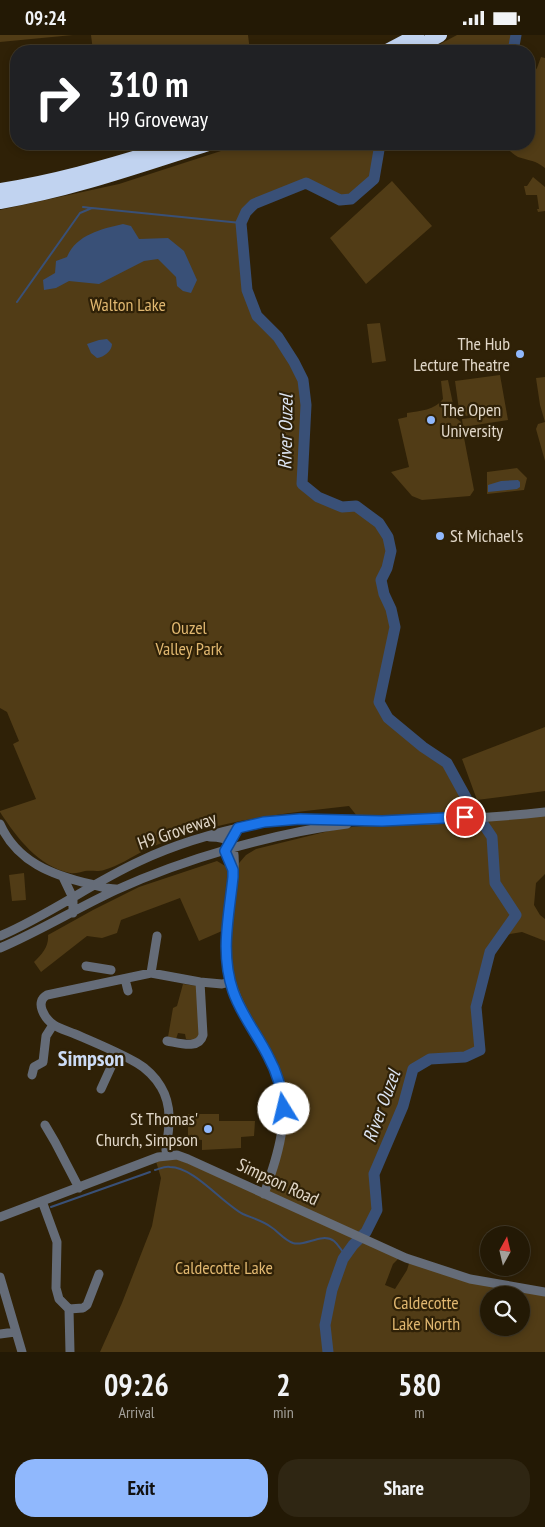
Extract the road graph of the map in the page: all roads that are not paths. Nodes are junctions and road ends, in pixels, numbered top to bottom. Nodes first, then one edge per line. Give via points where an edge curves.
1 (417, 35) edge
2 (440, 35) edge
3 (398, 45) edge
4 (421, 45) edge
5 (159, 150) edge
6 (190, 150) edge
7 (0, 190) edge
8 (0, 202) edge
9 (545, 811) edge
10 (382, 821) junction
11 (0, 824) edge
12 (238, 828) junction
13 (301, 832) junction
14 (203, 837) junction
15 (229, 847) junction
16 (233, 866) junction
17 (64, 880) junction
18 (95, 885) junction
19 (119, 889) junction
20 (73, 898) junction
21 (57, 906) junction
22 (73, 913) junction
23 (0, 936) edge
24 (157, 936) dead end
25 (0, 948) edge
26 (111, 970) dead end
27 (151, 973) junction
28 (125, 979) junction
29 (230, 981) junction
30 (200, 982) junction
31 (99, 984) junction
32 (128, 991) dead end
33 (53, 1025) junction
34 (167, 1041) dead end
35 (117, 1054) junction
36 (32, 1075) dead end
37 (101, 1089) dead end
38 (45, 1125) dead end
39 (167, 1155) junction
40 (79, 1188) junction
41 (264, 1194) junction
42 (42, 1201) junction
43 (0, 1217) edge
44 (99, 1274) dead end
45 (0, 1277) edge
46 (545, 1292) edge
47 (70, 1309) junction
48 (15, 1332) junction
49 (0, 1334) edge
50 (22, 1352) edge
51 (70, 1352) edge

1 - 3 highway
2 - 4 highway
5 - 7 highway via 101,168
6 - 8 highway via 104,178
9 - 10 street, H9 Groveway via 506,816
10 - 12 street, H9 Groveway via 300,819
10 - 13 street, H9 Groveway
11 - 17 street via 25,857
12 - 14 street, H9 Groveway
12 - 15 street
13 - 15 street, H9 Groveway
13 - 16 street via 251,848
14 - 15 street via 217,838
14 - 18 street, H9 Groveway via 140,861
15 - 16 street
15 - 19 street, H9 Groveway
16 - 29 street via 226,942
17 - 18 street
17 - 20 street
17 - 21 street
18 - 19 street
18 - 20 street, H9 Groveway
19 - 22 street, H9 Groveway
20 - 21 street, H9 Groveway
20 - 22 street
21 - 23 street, H9 Groveway
22 - 25 street, H9 Groveway
24 - 27 street
26 - 31 street via 90,967
27 - 28 street
27 - 30 street
28 - 31 street
28 - 32 street
29 - 30 street via 222,984
29 - 41 street via 240,1007 270,1058 282,1097 282,1135
30 - 34 street via 201,1040 192,1045
31 - 33 street via 42,997 41,1008
33 - 35 street
33 - 36 street via 46,1036 43,1062 34,1067
35 - 37 street
35 - 39 street via 139,1063 161,1086 170,1114
38 - 40 street
39 - 40 street
39 - 41 street, Simpson Road via 188,1159
40 - 42 street
41 - 46 street, Simpson Road via 406,1259 470,1279
42 - 43 street
42 - 47 street via 57,1242 56,1288 59,1299
44 - 47 street via 87,1305
45 - 48 street
47 - 51 street
48 - 49 street
48 - 50 street

